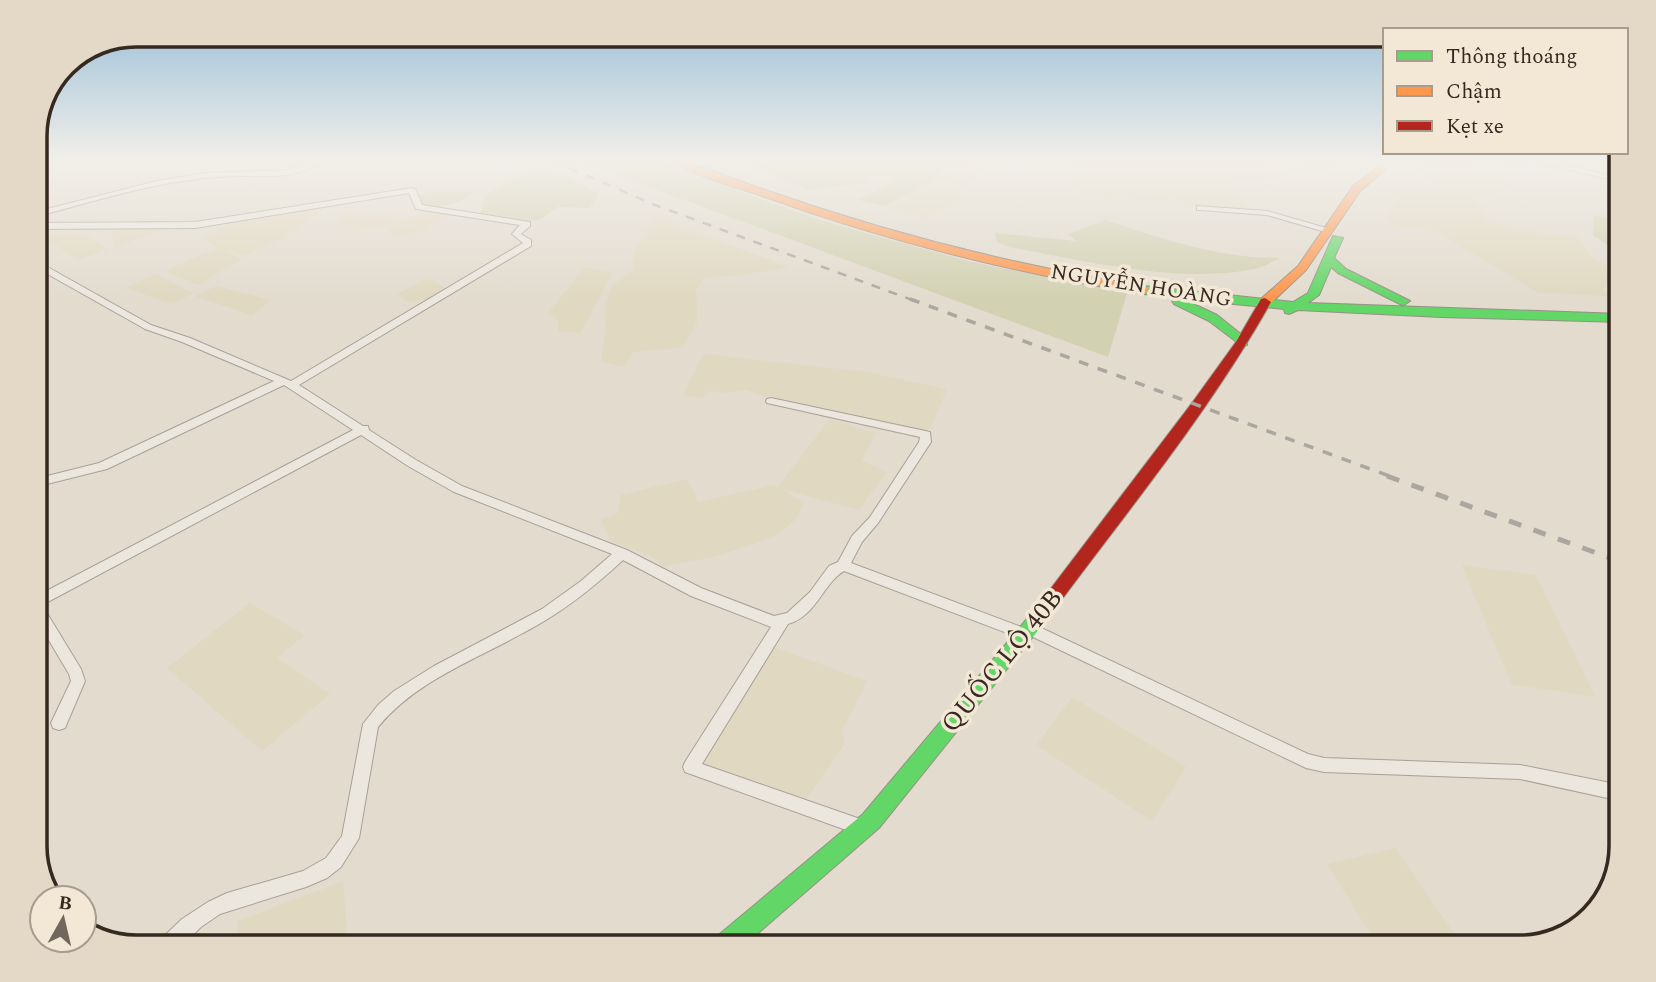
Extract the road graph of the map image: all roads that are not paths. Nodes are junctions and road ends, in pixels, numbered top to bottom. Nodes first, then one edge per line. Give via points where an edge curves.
1 (64, 207) edge
2 (308, 207) edge
3 (419, 207) edge
4 (795, 207) edge
5 (823, 207) edge
6 (1345, 207) edge
7 (1357, 207) edge
8 (1200, 208) dead end
9 (47, 212) edge
10 (47, 226) edge
11 (1329, 230) junction
12 (1328, 258) junction
13 (47, 270) edge
14 (1163, 293) junction
15 (1313, 295) junction
16 (1268, 298) junction
17 (1404, 301) junction
18 (1294, 306) junction
19 (1609, 308) edge
20 (1511, 316) junction
21 (1609, 318) edge
22 (1609, 323) edge
23 (1242, 342) junction
24 (288, 383) junction
25 (771, 401) dead end
26 (363, 429) junction
27 (47, 480) edge
28 (622, 553) junction
29 (842, 565) junction
30 (47, 598) edge
31 (783, 620) junction
32 (47, 624) edge
33 (1027, 632) junction
34 (59, 723) dead end
35 (1609, 791) edge
36 (863, 828) junction
37 (181, 935) edge
38 (738, 935) edge

1 - 9 street
2 - 10 street via 195,225
3 - 24 street via 527,223 516,234 527,246
4 - 14 main road, NGUYỄN HOÀNG via 958,254
5 - 16 main road, NGUYỄN HOÀNG via 956,244
6 - 11 main road
7 - 12 main road
8 - 11 street via 1267,213
11 - 16 main road via 1302,268
12 - 15 main road
12 - 17 main road via 1342,271
13 - 24 street via 148,327
14 - 16 main road, NGUYỄN HOÀNG
14 - 23 main road via 1213,318
15 - 16 main road, NGUYỄN HOÀNG
15 - 17 main road, NGUYỄN HOÀNG
15 - 18 main road
16 - 18 main road, NGUYỄN HOÀNG
16 - 23 main road
17 - 19 main road, NGUYỄN HOÀNG
18 - 20 main road, NGUYỄN HOÀNG
18 - 23 main road
20 - 21 main road, NGUYỄN HOÀNG
20 - 22 main road
23 - 33 main road, QUỐC LỘ 40B
24 - 26 street
24 - 27 street via 103,466
25 - 29 street via 926,435
26 - 28 street via 458,489
26 - 30 street
28 - 31 street via 696,592 774,622
28 - 37 street via 562,603 421,683 379,713 371,723 350,838 331,865 210,910
29 - 31 street via 815,596
29 - 33 street
31 - 36 street via 691,767
32 - 34 street via 78,681
33 - 35 street via 1306,761 1520,772
33 - 36 main road, QUỐC LỘ 40B
36 - 38 main road, QUỐC LỘ 40B

